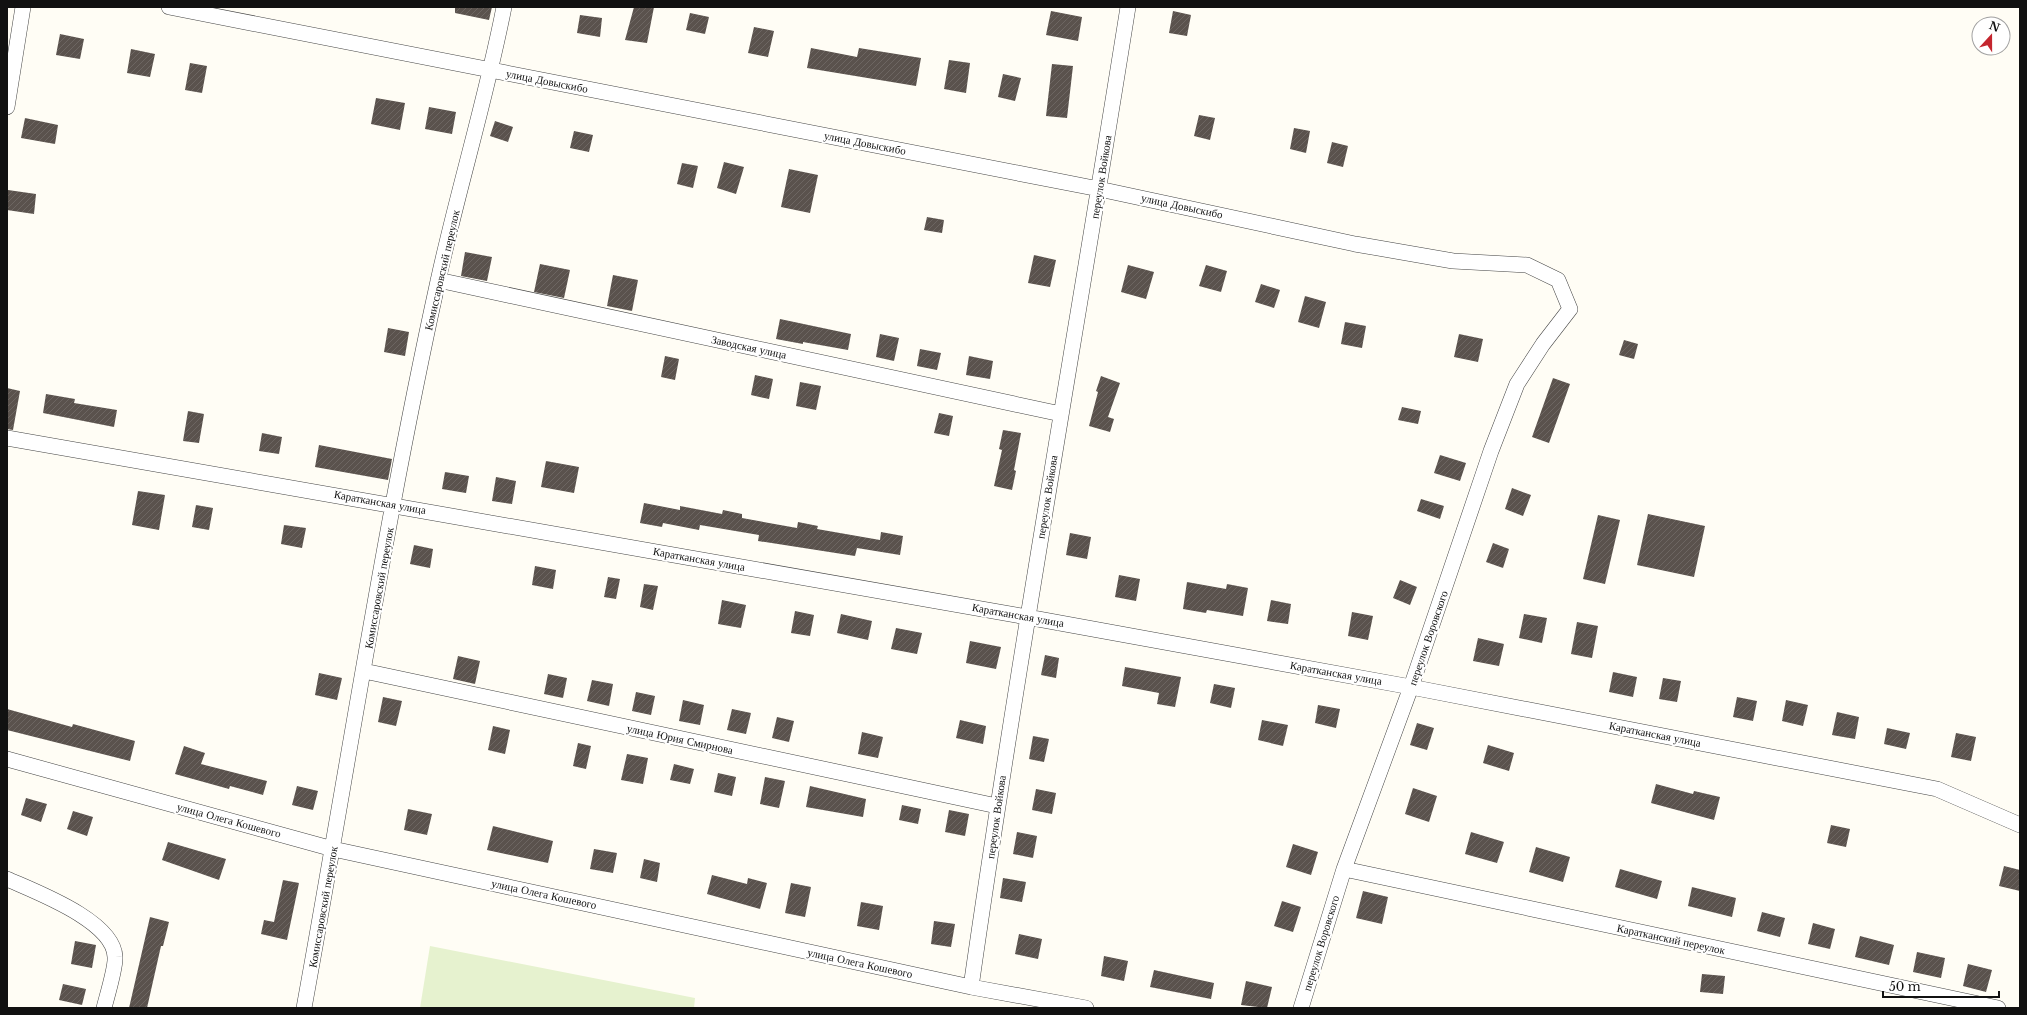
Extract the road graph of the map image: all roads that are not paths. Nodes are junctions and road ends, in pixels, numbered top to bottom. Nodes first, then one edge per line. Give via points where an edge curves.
1 (22, 7) edge
2 (169, 7) edge
3 (504, 7) edge
4 (1128, 7) edge
5 (492, 70) junction
6 (7, 107) edge
7 (1099, 189) junction
8 (438, 280) junction
9 (1558, 280) joint
10 (1060, 414) junction
11 (7, 438) edge
12 (393, 505) junction
13 (1027, 617) junction
14 (364, 672) junction
15 (1411, 687) junction
16 (7, 759) edge
17 (997, 806) junction
18 (2020, 825) edge
19 (333, 849) junction
20 (1344, 870) junction
21 (7, 879) edge
22 (971, 987) junction
23 (104, 1008) edge
24 (304, 1008) edge
25 (1086, 1008) edge
26 (1301, 1008) edge
27 (1998, 1008) edge

1 - 6 street
2 - 5 street, улица Довыскибо
3 - 5 street, Комиссаровский переулок
4 - 7 street, переулок Войкова
5 - 7 street, улица Довыскибо
5 - 8 street, Комиссаровский переулок
7 - 9 street, улица Довыскибо via 1355,244 1453,262 1527,266
7 - 10 street, переулок Войкова
8 - 10 street, Заводская улица
8 - 12 street, Комиссаровский переулок
9 - 15 street, переулок Воровского via 1570,308 1518,384 1491,451
10 - 13 street, переулок Войкова
11 - 12 street, Каратканская улица
12 - 13 street, Каратканская улица
12 - 14 street, Комиссаровский переулок
13 - 15 street, Каратканская улица
13 - 17 street, переулок Войкова
14 - 17 street, улица Юрия Смирнова
14 - 19 street, Комиссаровский переулок
15 - 18 street, Каратканская улица via 1937,789
15 - 20 street, переулок Воровского
16 - 19 street, улица Олега Кошевого
17 - 22 street, переулок Войкова
19 - 22 street, улица Олега Кошевого
19 - 24 street, Комиссаровский переулок
20 - 26 street, переулок Воровского
20 - 27 street, Каратканский переулок
21 - 23 street via 79,913 107,935 115,956
22 - 25 street, улица Олега Кошевого

